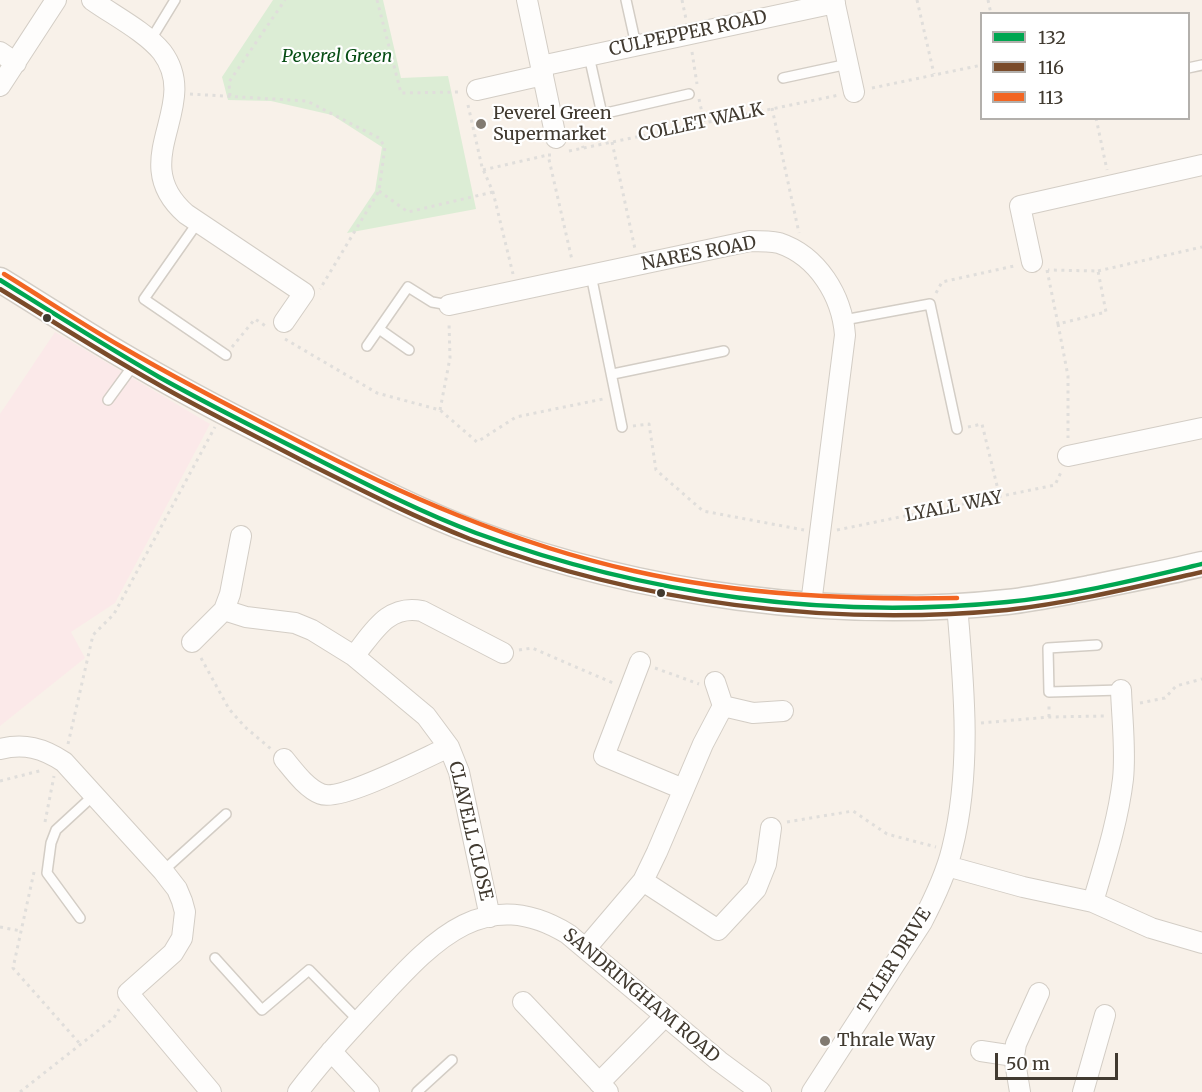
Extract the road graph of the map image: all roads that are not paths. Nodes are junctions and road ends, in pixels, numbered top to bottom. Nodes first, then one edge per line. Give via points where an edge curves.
1 (56, 0) edge
2 (92, 0) edge
3 (175, 0) edge
4 (527, 0) edge
5 (626, 0) edge
6 (835, 2) edge
7 (150, 41) junction
8 (636, 45) junction
9 (589, 56) junction
10 (8, 57) edge
11 (848, 64) junction
12 (542, 70) junction
13 (783, 78) dead end
14 (0, 86) edge
15 (854, 92) road end
16 (688, 94) dead end
17 (470, 95) road end
18 (552, 147) road end
19 (1202, 165) edge
20 (198, 222) junction
21 (1040, 266) road end
22 (591, 275) junction
23 (0, 280) edge
24 (448, 305) joint
25 (844, 320) junction
26 (280, 328) road end
27 (379, 329) junction
28 (367, 346) dead end
29 (409, 350) dead end
30 (724, 351) dead end
31 (226, 355) road end
32 (135, 363) junction
33 (613, 374) junction
34 (108, 400) dead end
35 (622, 427) road end
36 (1202, 428) edge
37 (957, 429) road end
38 (1068, 456) road end
39 (241, 536) dead end
40 (1202, 564) edge
41 (811, 604) junction
42 (957, 605) junction
43 (224, 610) junction
44 (192, 642) road end
45 (1097, 645) dead end
46 (503, 653) road end
47 (354, 656) junction
48 (640, 662) road end
49 (715, 682) road end
50 (1121, 690) joint
51 (723, 706) junction
52 (783, 711) dead end
53 (449, 747) junction
54 (0, 749) edge
55 (284, 759) road end
56 (683, 789) junction
57 (94, 795) junction
58 (226, 814) dead end
59 (771, 828) road end
60 (949, 859) junction
61 (163, 871) junction
62 (643, 880) junction
63 (1093, 902) junction
64 (490, 916) junction
65 (80, 918) dead end
66 (1202, 943) edge
67 (586, 948) junction
68 (215, 958) dead end
69 (1039, 993) dead end
70 (523, 1002) dead end
71 (1105, 1015) dead end
72 (665, 1016) junction
73 (358, 1020) junction
74 (331, 1051) junction
75 (981, 1051) dead end
76 (1014, 1056) junction
77 (452, 1060) dead end
78 (603, 1087) edge
79 (207, 1091) edge
80 (298, 1092) edge
81 (369, 1092) edge
82 (417, 1092) edge
83 (761, 1092) edge
84 (812, 1092) edge
85 (1020, 1092) edge
86 (1083, 1092) edge

1 - 10 street
2 - 7 street
3 - 7 lane
4 - 12 street
5 - 8 lane
6 - 8 street, CULPEPPER ROAD
6 - 11 street, CULPEPPER ROAD
7 - 20 street via 167,61 175,94 161,149 163,178 172,199
8 - 9 street, CULPEPPER ROAD
9 - 12 street, CULPEPPER ROAD
9 - 16 lane via 602,114
10 - 14 street
11 - 13 lane
11 - 15 street, CULPEPPER ROAD
12 - 17 street, CULPEPPER ROAD
12 - 18 street
19 - 21 street via 1020,206
20 - 26 street via 304,293
20 - 31 lane via 144,298
22 - 24 street, NARES ROAD
22 - 25 street, NARES ROAD via 750,241 778,243 805,258 829,283
22 - 33 lane
23 - 32 street
24 - 27 lane via 432,302 408,286
25 - 37 lane via 930,304
25 - 41 street, NARES ROAD via 844,354
27 - 28 lane
27 - 29 lane
30 - 33 lane
32 - 34 lane
32 - 41 street via 223,413 360,481 513,546 656,584
33 - 35 lane
36 - 38 street
39 - 43 street
40 - 42 street via 1049,596
41 - 42 street
42 - 60 street, TYLER DRIVE via 964,724 963,787
43 - 44 street
43 - 47 street, CLAVELL CLOSE via 295,623
45 - 50 lane via 1048,648 1049,692
46 - 47 street via 422,611 410,609 383,620
47 - 53 street, CLAVELL CLOSE via 426,717
48 - 56 street via 603,756
49 - 51 street
50 - 63 street via 1124,754 1120,802
51 - 52 street via 753,713
51 - 56 street
53 - 55 street, CLAVELL CLOSE via 329,796 313,789
53 - 64 street, CLAVELL CLOSE via 464,790
54 - 57 street via 18,745 51,753
56 - 62 street
57 - 61 street
57 - 65 lane via 56,830 47,873
58 - 61 lane
59 - 62 street via 766,864 756,889 718,930
60 - 63 street via 1023,887
60 - 84 street, TYLER DRIVE via 913,937
61 - 79 street via 182,901 182,938 173,953 128,993
62 - 67 street
63 - 66 street via 1151,928
64 - 67 street, SANDRINGHAM ROAD via 531,917 555,926
64 - 73 street, SANDRINGHAM ROAD via 441,937
67 - 72 street, SANDRINGHAM ROAD
68 - 73 lane via 262,1010 309,970
69 - 76 street
70 - 78 street
71 - 86 street
72 - 78 street
72 - 83 street, SANDRINGHAM ROAD
73 - 74 street, SANDRINGHAM ROAD
74 - 80 street, SANDRINGHAM ROAD
74 - 81 street
75 - 76 street
76 - 85 street
77 - 82 lane

